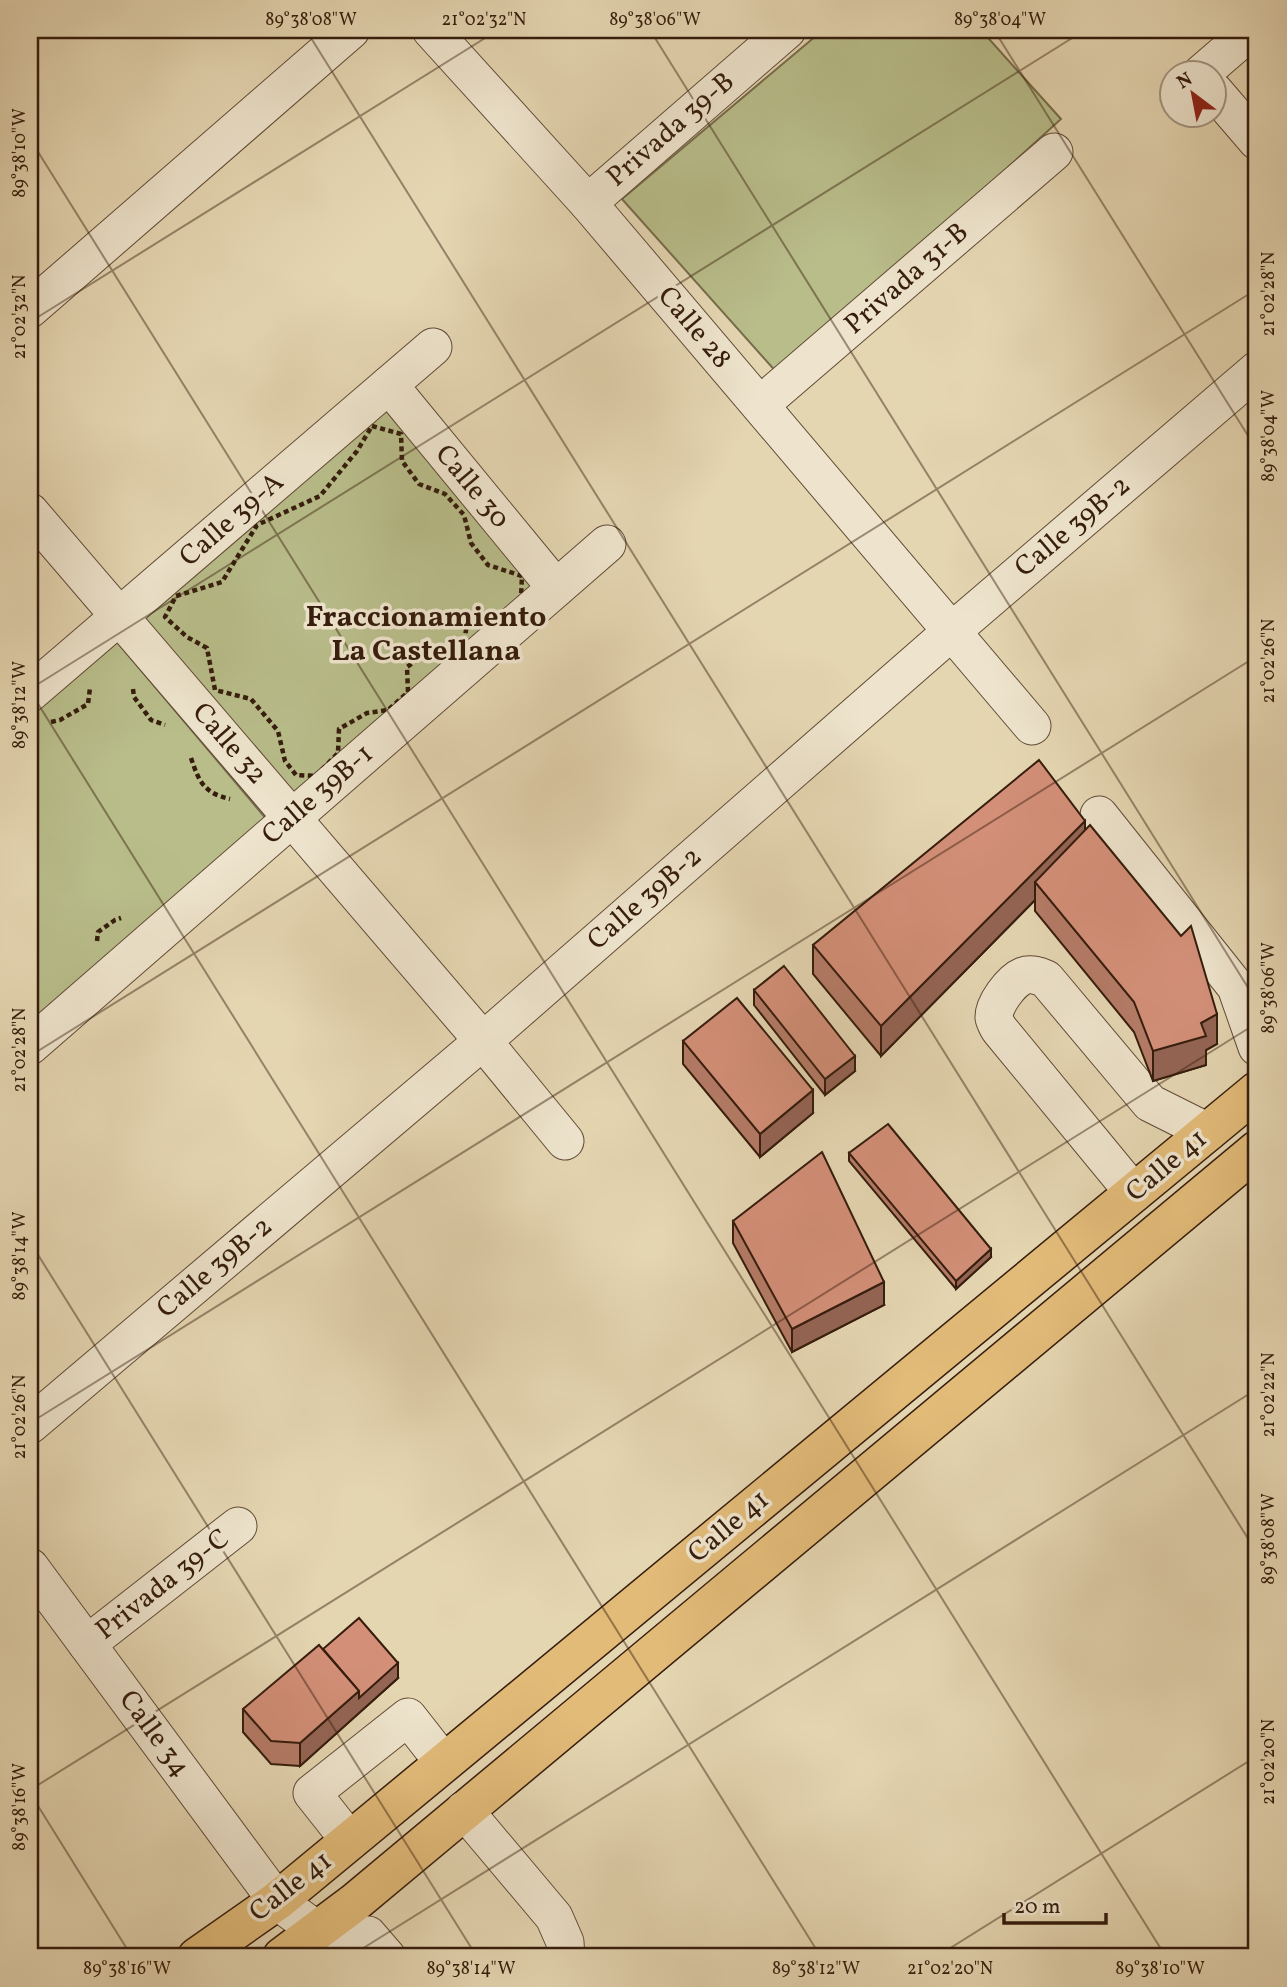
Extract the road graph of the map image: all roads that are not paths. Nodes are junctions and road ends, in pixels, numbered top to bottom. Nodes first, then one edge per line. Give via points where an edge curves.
1 (351, 30) edge
2 (431, 30) edge
3 (787, 30) edge
4 (1252, 30) edge
5 (1217, 60) edge
6 (1228, 108) edge
7 (1257, 141) edge
8 (1054, 152) dead end
9 (588, 203) junction
10 (30, 309) edge
11 (433, 347) dead end
12 (1257, 370) edge
13 (389, 385) junction
14 (760, 405) junction
15 (30, 512) edge
16 (607, 544) dead end
17 (556, 588) junction
18 (120, 616) junction
19 (951, 632) junction
20 (30, 693) edge
21 (1032, 726) dead end
22 (1099, 815) dead end
23 (292, 817) junction
24 (1247, 993) edge
25 (483, 1041) junction
26 (30, 1046) edge
27 (1257, 1047) edge
28 (1257, 1091) edge
29 (1208, 1132) junction
30 (565, 1140) dead end
31 (1257, 1150) edge
32 (1134, 1193) junction
33 (30, 1425) edge
34 (238, 1526) dead end
35 (30, 1567) edge
36 (87, 1644) junction
37 (444, 1763) junction
38 (464, 1810) junction
39 (350, 1841) junction
40 (277, 1901) junction
41 (318, 1931) junction
42 (197, 1957) edge
43 (282, 1957) edge
44 (387, 1957) edge
45 (566, 1957) edge

1 - 10 street
2 - 9 street, Calle 28
3 - 9 street, Privada 39-B
4 - 5 street
6 - 7 street
8 - 14 street, Privada 31-B
9 - 14 street, Calle 28
11 - 13 street, Calle 39-A
12 - 19 street, Calle 39B-2
13 - 17 street, Calle 30
13 - 18 street, Calle 39-A
14 - 19 street, Calle 28
15 - 18 street, Calle 32
16 - 17 street, Calle 39B-1
17 - 23 street, Calle 39B-1
18 - 20 street, Calle 39-A
18 - 23 street, Calle 32
19 - 21 street, Calle 28
19 - 25 street, Calle 39B-2
22 - 24 street
23 - 25 street, Calle 32
23 - 26 street, Calle 39B-1
24 - 27 street
25 - 30 street, Calle 32
25 - 33 street, Calle 39B-2
28 - 29 main road, Calle 41
29 - 32 main road, Calle 41
29 - 32 street via 1150,1103 1046,979 1022,977 997,1003 994,1019 999,1029
31 - 38 main road, Calle 41
32 - 37 main road, Calle 41
34 - 36 street, Privada 39-C
35 - 36 street, Calle 34
36 - 40 street, Calle 34
37 - 39 main road, Calle 41
37 - 39 street via 408,1717 312,1793
38 - 41 main road, Calle 41
38 - 45 street via 554,1917
39 - 40 main road, Calle 41
40 - 41 street, Calle 34
40 - 42 main road, Calle 41
41 - 43 main road, Calle 41
41 - 44 street via 368,1935

